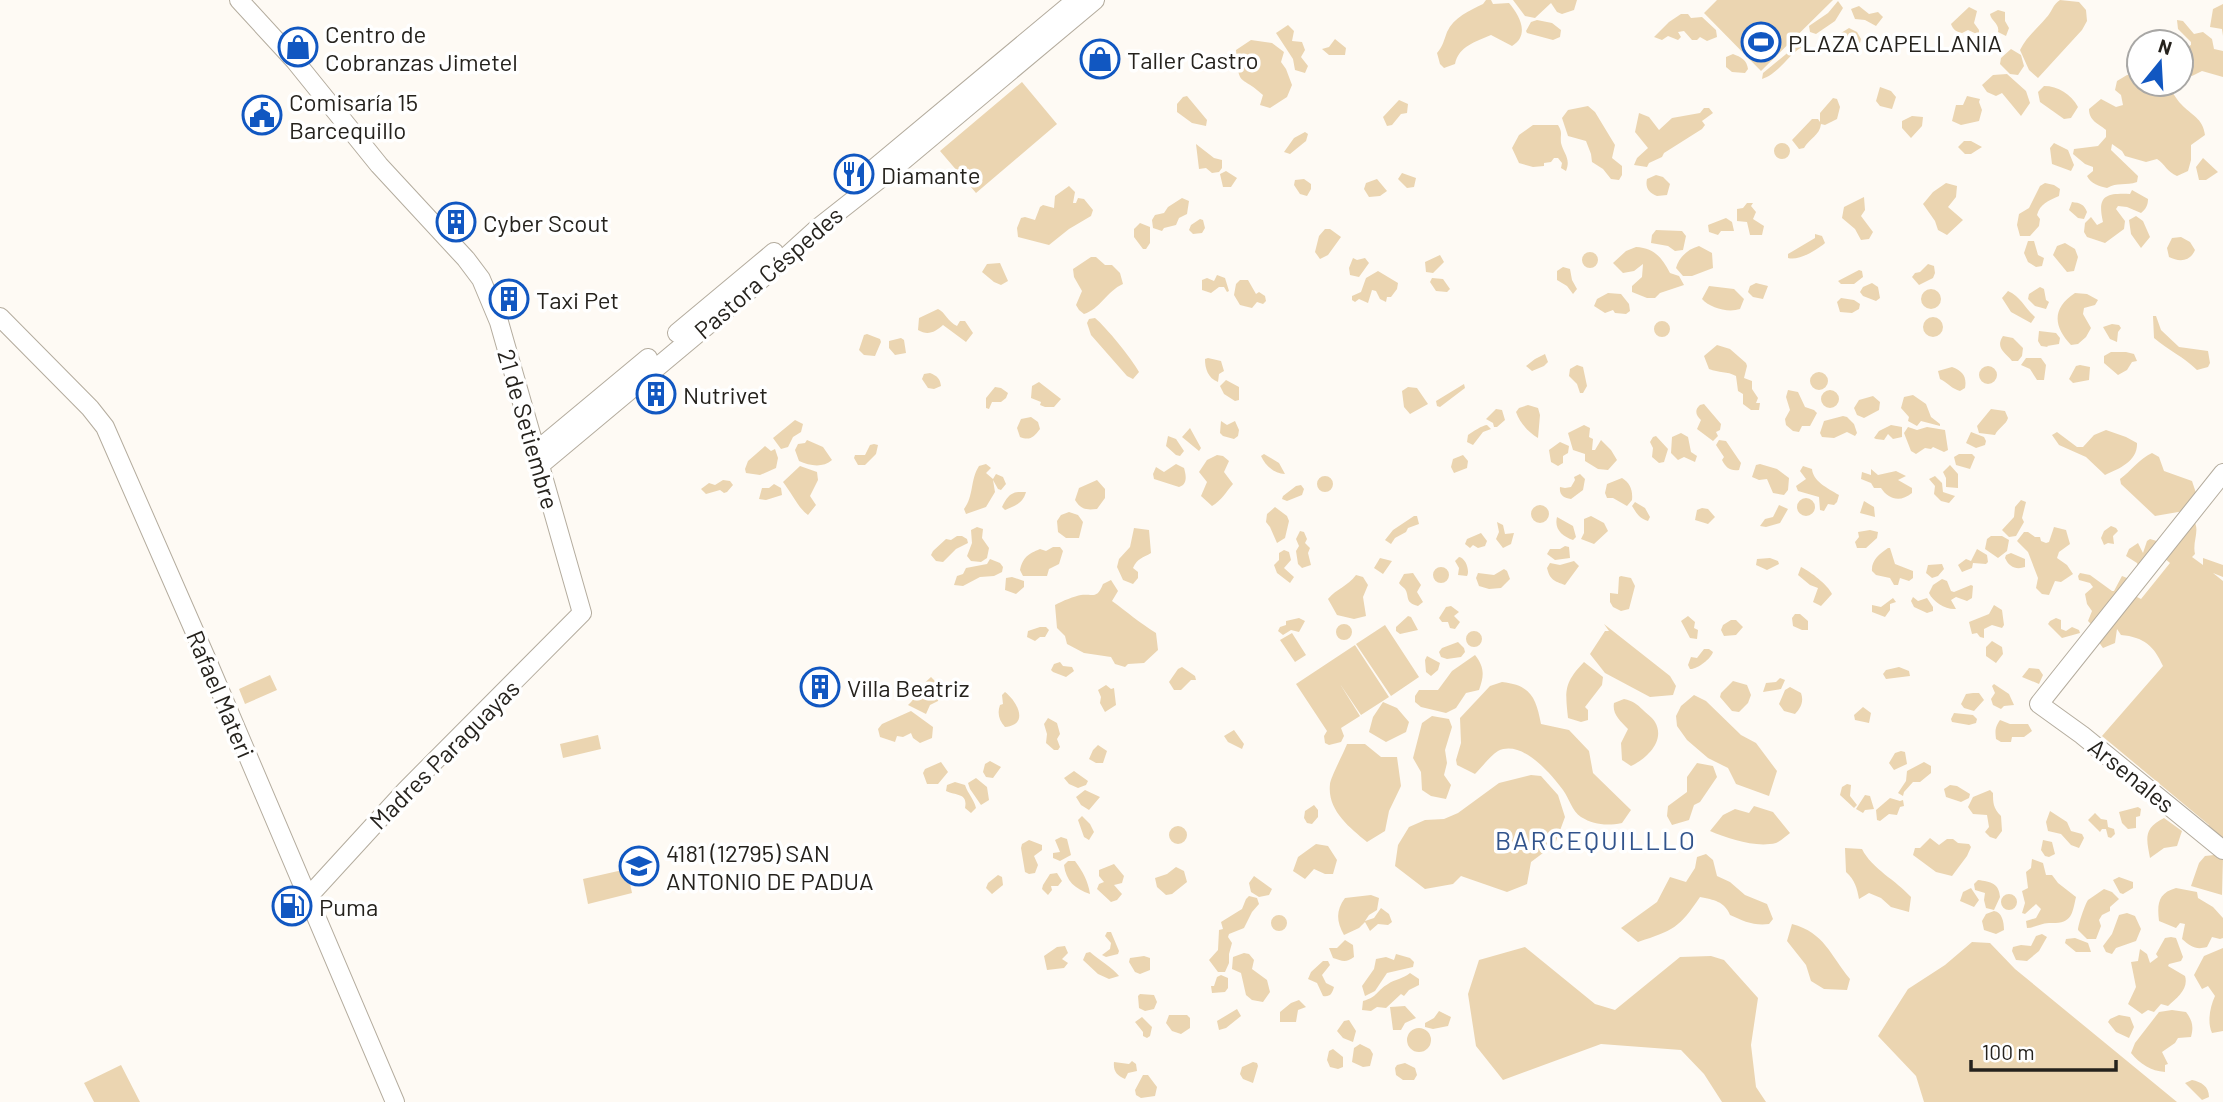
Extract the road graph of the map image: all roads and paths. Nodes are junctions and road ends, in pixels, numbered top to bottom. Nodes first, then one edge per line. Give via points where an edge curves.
1 (239, 0) edge
2 (1076, 0) edge
3 (1096, 0) edge
4 (0, 317) edge
5 (650, 364) junction
6 (537, 459) junction
7 (2223, 473) edge
8 (582, 613) joint
9 (2223, 849) edge
10 (308, 897) junction
11 (395, 1102) edge

1 - 6 main road, 21 de Setiembre via 481,279 499,321
2 - 5 main road, Pastora Céspedes
3 - 5 main road, Pastora Céspedes via 818,227 746,293
4 - 10 main road, Rafael Materi via 105,427
5 - 6 main road, Pastora Céspedes
6 - 8 main road, 21 de Setiembre
7 - 9 main road, Arsenales via 2039,704
8 - 10 main road, Madres Paraguayas via 406,790
10 - 11 main road, Rafael Materi

